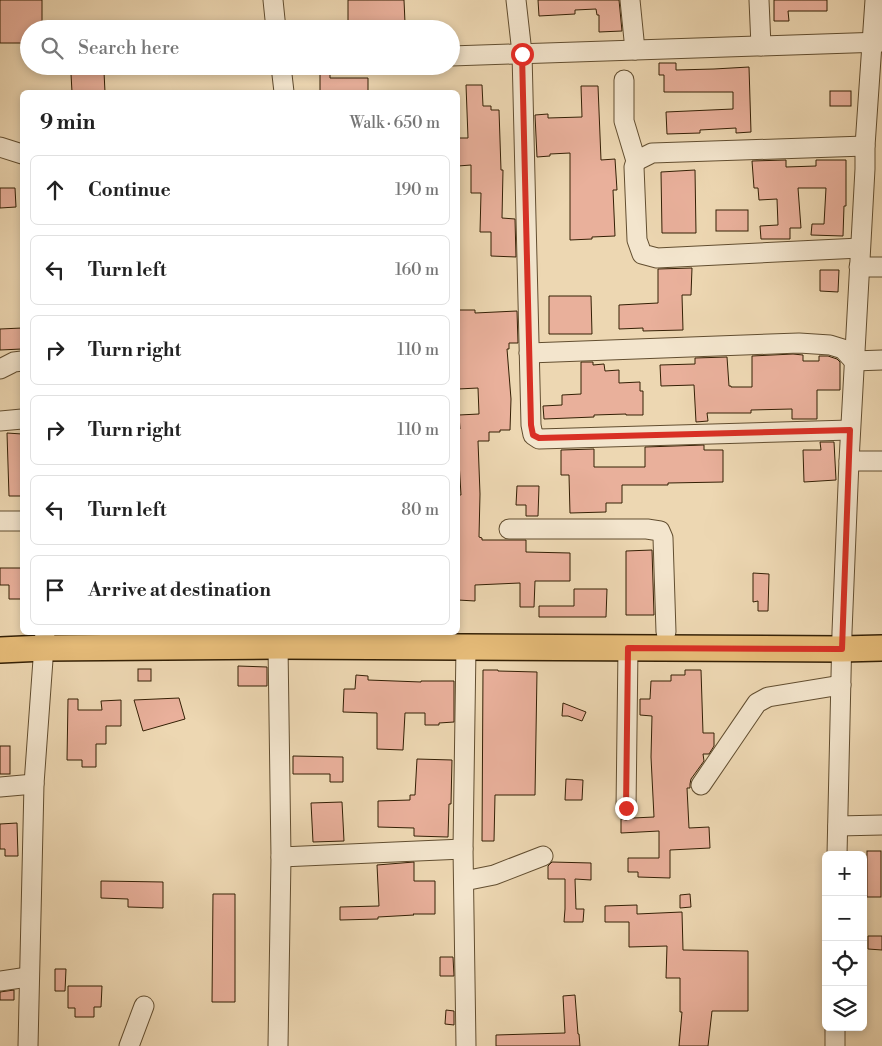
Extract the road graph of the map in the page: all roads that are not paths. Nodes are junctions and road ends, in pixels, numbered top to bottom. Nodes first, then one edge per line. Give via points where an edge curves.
1 (273, 0) edge
2 (516, 0) edge
3 (630, 0) edge
4 (759, 0) edge
5 (875, 0) edge
6 (275, 20) edge
7 (877, 42) edge
8 (761, 46) junction
9 (635, 50) junction
10 (522, 54) junction
11 (460, 56) edge
12 (282, 75) edge
13 (624, 80) dead end
14 (284, 90) edge
15 (865, 146) junction
16 (0, 147) edge
17 (20, 153) edge
18 (636, 161) junction
19 (874, 169) edge
20 (860, 248) junction
21 (859, 267) junction
22 (882, 267) edge
23 (529, 352) junction
24 (20, 360) edge
25 (882, 360) edge
26 (854, 361) junction
27 (0, 369) edge
28 (20, 419) edge
29 (0, 421) edge
30 (850, 430) junction
31 (849, 461) junction
32 (882, 461) edge
33 (0, 521) edge
34 (20, 521) edge
35 (509, 529) dead end
36 (882, 631) edge
37 (666, 632) junction
38 (0, 634) edge
39 (41, 638) edge
40 (462, 639) edge
41 (842, 641) junction
42 (278, 646) junction
43 (628, 648) junction
44 (882, 648) edge
45 (0, 650) edge
46 (841, 685) junction
47 (34, 784) junction
48 (701, 786) dead end
49 (0, 787) edge
50 (626, 808) dead end
51 (882, 825) edge
52 (838, 826) junction
53 (463, 849) junction
54 (837, 851) edge
55 (543, 856) dead end
56 (282, 857) junction
57 (464, 881) junction
58 (28, 977) junction
59 (0, 981) edge
60 (144, 1006) dead end
61 (836, 1031) edge
62 (28, 1046) edge
63 (129, 1046) edge
64 (278, 1046) edge
65 (466, 1046) edge
66 (835, 1046) edge

1 - 6 street
2 - 10 street
3 - 9 street
4 - 8 street
5 - 7 street
7 - 8 street
7 - 15 street
8 - 9 street
9 - 10 street
10 - 11 street
10 - 23 street
12 - 14 street
13 - 18 street via 624,121
15 - 18 street via 652,153
15 - 19 street
16 - 17 street
18 - 20 street via 637,240 642,254 657,258
19 - 20 street
20 - 21 street
21 - 22 street
21 - 26 street
23 - 26 street via 799,343 830,345 844,350
23 - 30 street via 531,425 533,435 539,438
24 - 27 street
25 - 26 street
26 - 30 street
28 - 29 street
30 - 31 street
31 - 32 street
31 - 41 street
33 - 34 street
35 - 37 street via 660,531 663,538
36 - 41 main road
37 - 40 main road
37 - 41 main road
38 - 39 main road
39 - 42 main road
39 - 45 main road
39 - 47 street
40 - 42 main road
40 - 43 main road
40 - 53 street
41 - 43 main road
41 - 44 main road
41 - 46 street
42 - 56 street
43 - 50 street
46 - 48 street via 768,697 756,704
46 - 52 street
47 - 49 street
47 - 58 street
51 - 52 street
52 - 54 street
53 - 56 street
53 - 57 street
55 - 57 street via 494,876
56 - 64 street
57 - 65 street
58 - 59 street
58 - 62 street
60 - 63 street
61 - 66 street

